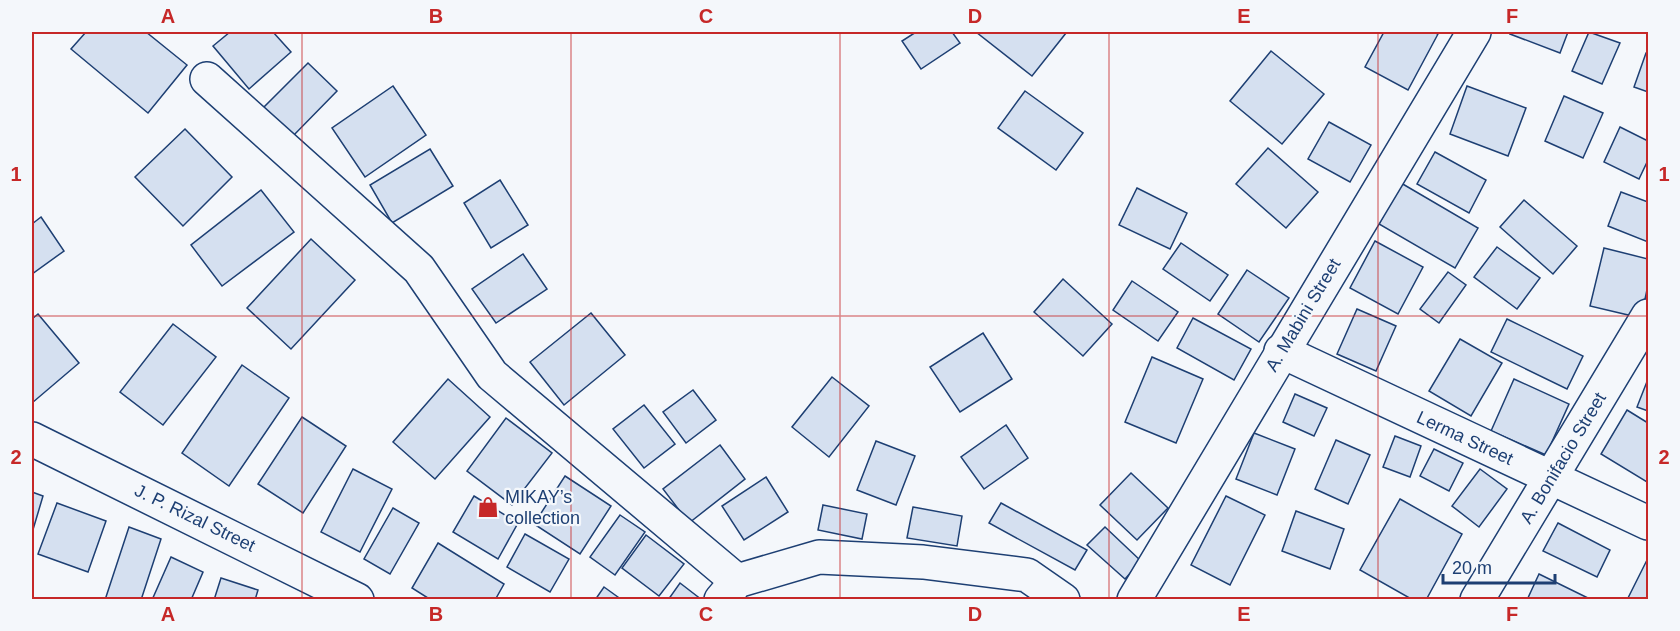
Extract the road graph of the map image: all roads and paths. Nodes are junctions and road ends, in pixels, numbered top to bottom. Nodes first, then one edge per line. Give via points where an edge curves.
1 (1474, 32) edge
2 (207, 80) dead end
3 (1648, 316) edge
4 (1281, 351) junction
5 (32, 439) edge
6 (1550, 478) junction
7 (1648, 523) edge
8 (729, 590) edge
9 (357, 600) edge
10 (1063, 600) edge
11 (1134, 600) edge
12 (1477, 600) edge

1 - 4 street, A. Mabini Street
2 - 8 street via 419,269 492,375
3 - 6 street, A. Bonifacio Street
4 - 6 street, Lerma Street
4 - 11 street, A. Mabini Street
5 - 9 street, J. P. Rizal Street
6 - 7 street, Lerma Street
6 - 12 street, A. Bonifacio Street
8 - 10 street via 819,557 923,561 1027,575

